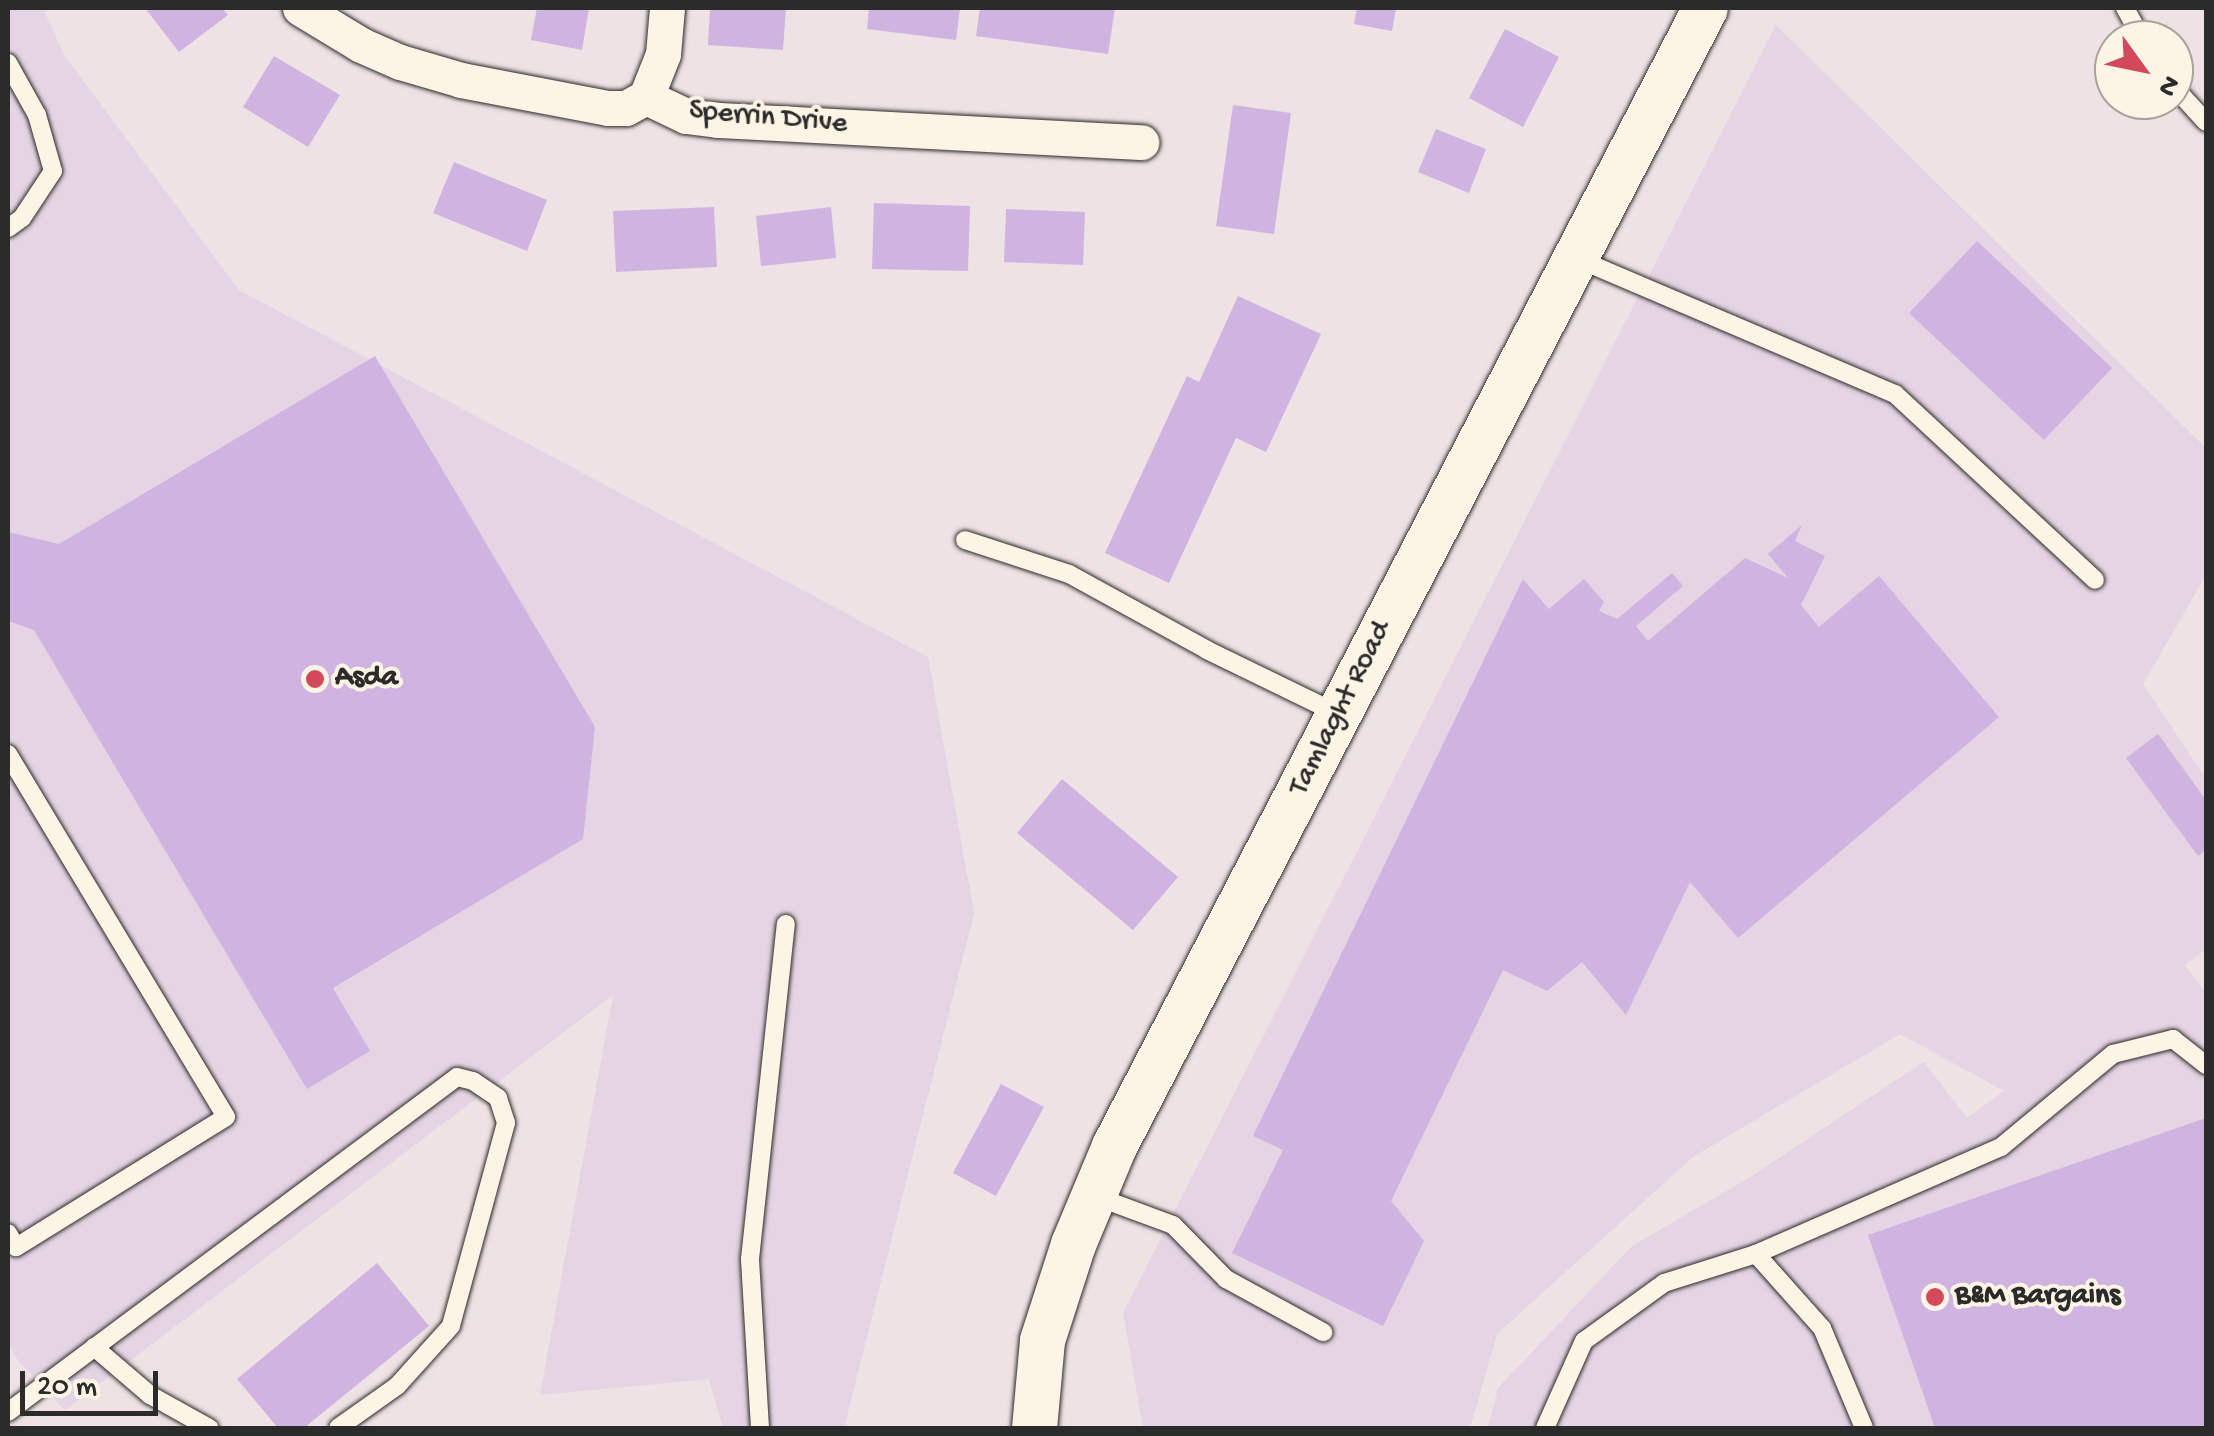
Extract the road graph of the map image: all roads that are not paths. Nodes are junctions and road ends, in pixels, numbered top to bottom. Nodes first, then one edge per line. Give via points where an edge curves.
1 (300, 8) edge
2 (667, 8) edge
3 (1704, 8) edge
4 (8, 63) edge
5 (646, 97) junction
6 (1141, 142) dead end
7 (8, 228) edge
8 (1576, 258) junction
9 (965, 540) dead end
10 (2095, 580) dead end
11 (1339, 714) junction
12 (8, 754) edge
13 (786, 924) dead end
14 (2206, 1066) edge
15 (1092, 1195) junction
16 (8, 1233) edge
17 (1756, 1254) junction
18 (1322, 1332) dead end
19 (94, 1347) junction
20 (8, 1412) edge
21 (209, 1428) edge
22 (338, 1428) edge
23 (760, 1428) edge
24 (1034, 1428) edge
25 (1545, 1428) edge
26 (1864, 1428) edge

1 - 5 street, Sperrin Drive via 361,45 460,80 608,108 626,108
2 - 5 street via 662,54
3 - 8 street, Tamlaght Road
4 - 7 lane via 37,115 53,171
5 - 6 street, Sperrin Drive via 686,116 718,120
8 - 10 lane via 1895,394
8 - 11 street, Tamlaght Road
9 - 11 lane via 1069,574
11 - 15 street, Tamlaght Road
12 - 16 lane via 226,1117 16,1248
13 - 23 lane via 750,1259
14 - 17 lane via 2173,1039 2112,1054 2001,1148
15 - 18 lane via 1173,1225 1226,1279
15 - 24 street, Tamlaght Road via 1042,1340
17 - 25 lane via 1664,1283 1584,1341
17 - 26 lane via 1822,1328
19 - 20 lane
19 - 21 lane via 150,1394
19 - 22 lane via 457,1076 473,1081 498,1098 506,1122 451,1326 397,1386

